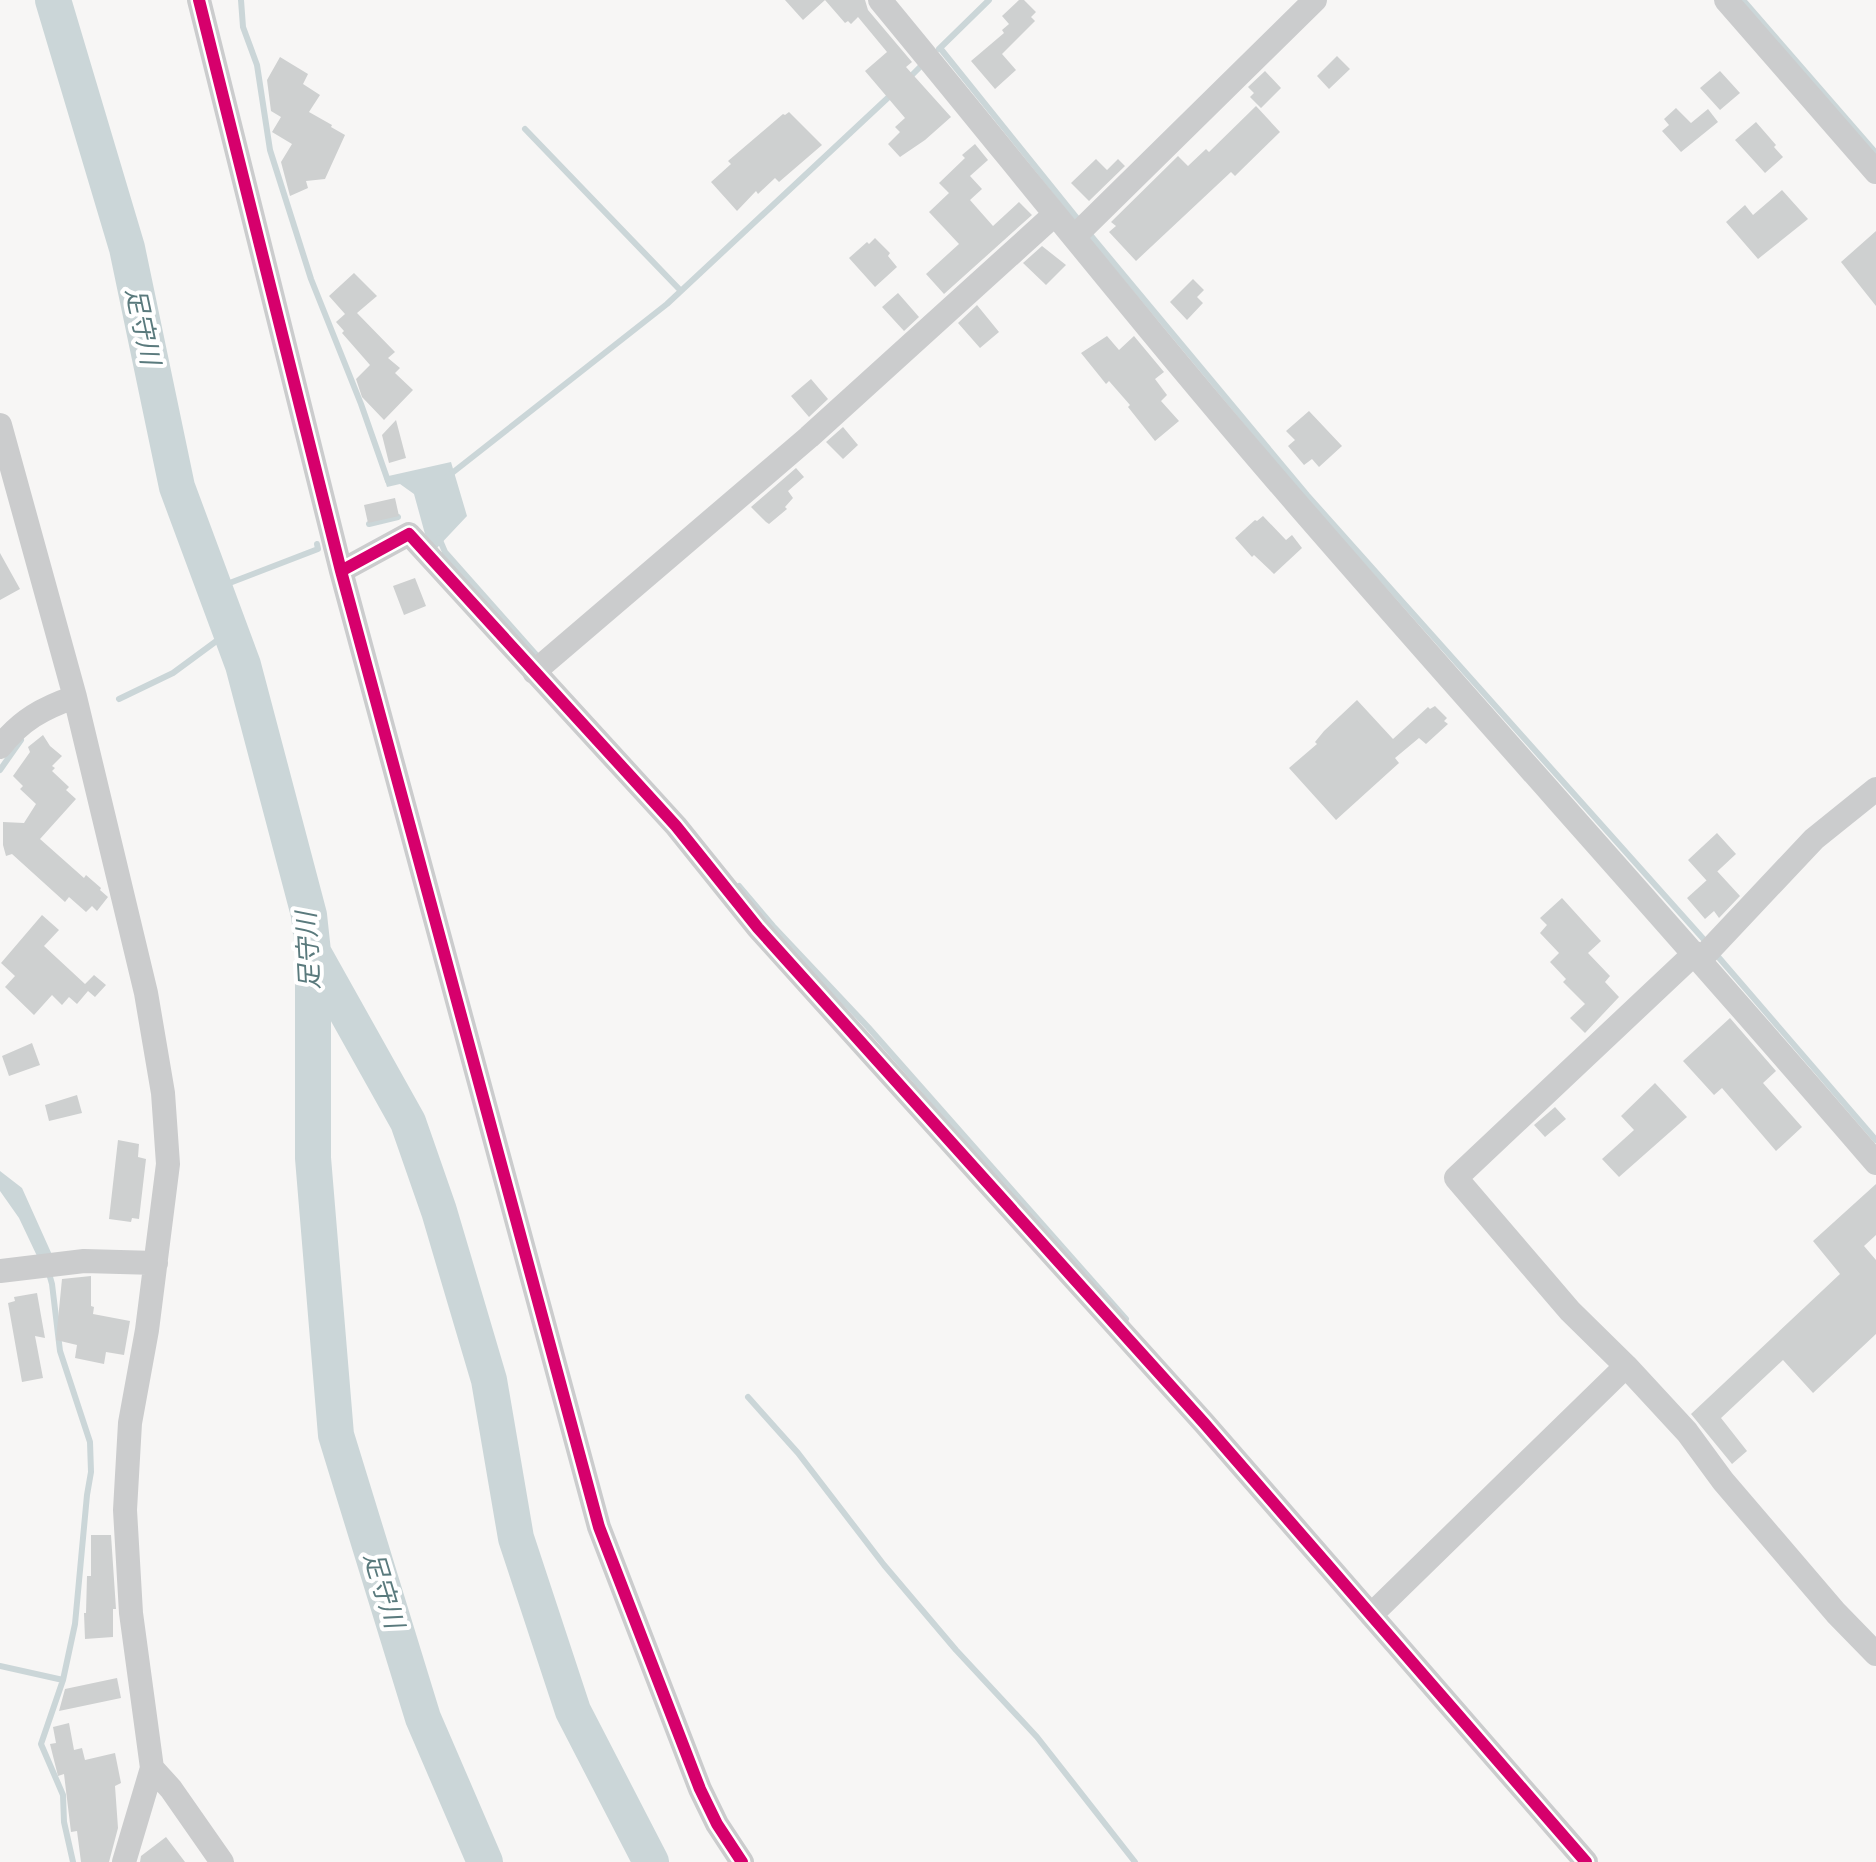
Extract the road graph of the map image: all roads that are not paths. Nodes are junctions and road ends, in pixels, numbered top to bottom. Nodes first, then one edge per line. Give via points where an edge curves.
1 (199, 0) edge
2 (880, 0) edge
3 (1315, 0) edge
4 (1726, 0) edge
5 (1876, 172) edge
6 (1054, 215) junction
7 (1080, 230) junction
8 (0, 425) edge
9 (341, 571) junction
10 (540, 666) junction
11 (75, 697) junction
12 (0, 747) edge
13 (1876, 789) edge
14 (1704, 952) junction
15 (1876, 1163) edge
16 (156, 1263) junction
17 (0, 1271) edge
18 (1626, 1366) junction
19 (1377, 1610) junction
20 (1876, 1654) edge
21 (152, 1768) junction
22 (124, 1862) edge
23 (222, 1862) edge
24 (742, 1862) edge
25 (1586, 1862) edge

1 - 9 street
2 - 6 street
3 - 7 street
4 - 5 street
6 - 7 street
6 - 10 street via 809,437
7 - 14 street via 1292,497
8 - 11 street
9 - 10 street via 409,534
9 - 24 street via 599,1527 700,1789
10 - 19 street via 758,928
11 - 12 street via 31,715
11 - 16 street via 146,993 163,1093 168,1164
13 - 14 street via 1814,839
14 - 15 street
14 - 18 street via 1456,1178 1570,1311
16 - 17 street via 112,1260
16 - 21 street via 130,1423 125,1510 131,1613
18 - 19 street
18 - 20 street
19 - 25 street
21 - 22 street
21 - 23 street

